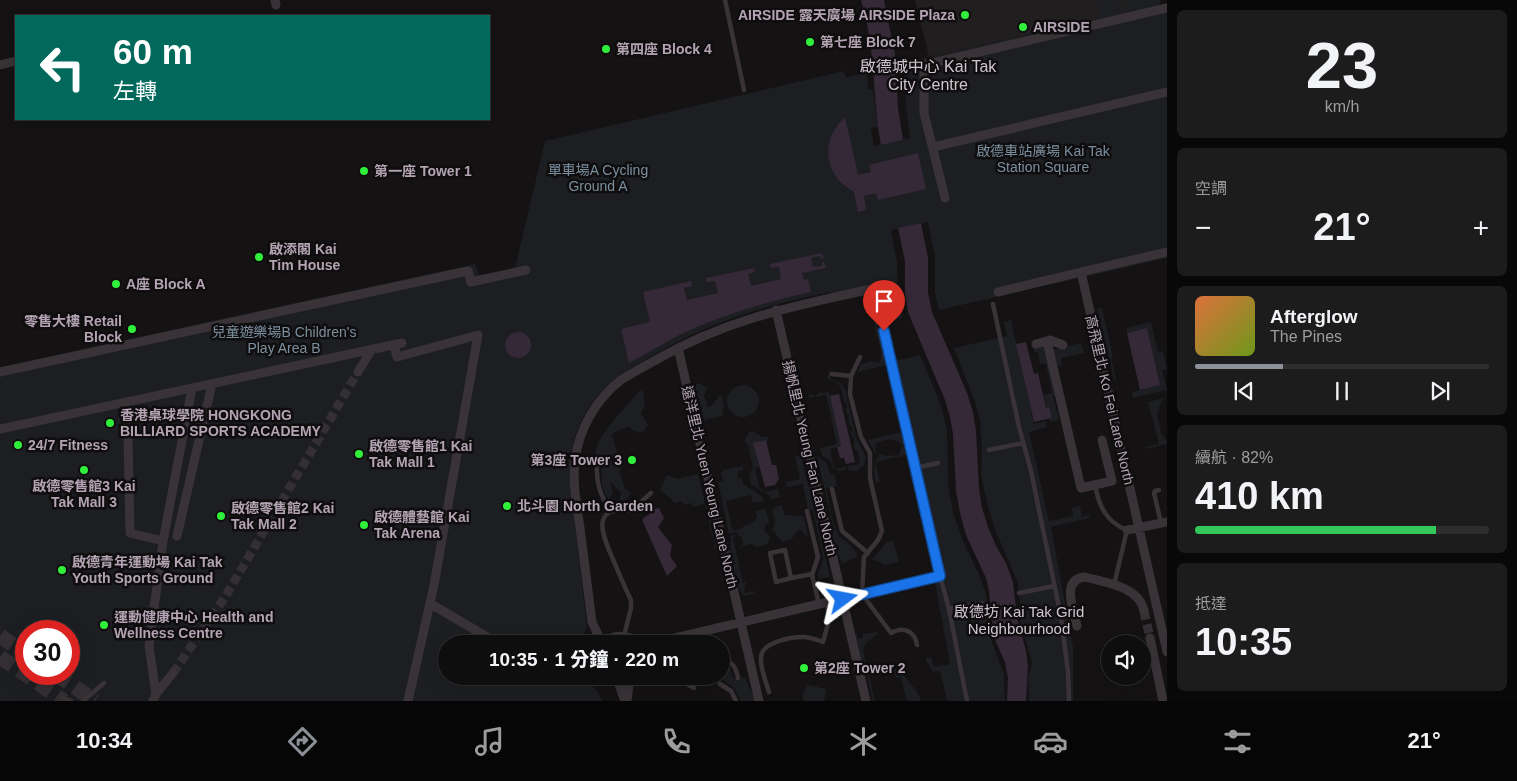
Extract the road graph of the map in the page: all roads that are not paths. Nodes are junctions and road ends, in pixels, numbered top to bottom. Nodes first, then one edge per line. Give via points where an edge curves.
1 (725, 0) edge
2 (1167, 8) edge
3 (15, 61) edge
4 (0, 65) edge
5 (744, 90) dead end
6 (1167, 92) edge
7 (932, 147) junction
8 (945, 198) dead end
9 (1167, 252) edge
10 (526, 270) dead end
11 (1081, 272) junction
12 (880, 287) dead end
13 (998, 292) dead end
14 (993, 304) dead end
15 (777, 314) junction
16 (884, 331) dead end
17 (1047, 341) junction
18 (1036, 344) dead end
19 (1063, 345) dead end
20 (372, 349) junction
21 (679, 352) dead end
22 (860, 357) dead end
23 (0, 372) edge
24 (358, 372) tunnel mouth
25 (832, 374) dead end
26 (851, 376) junction
27 (212, 384) junction
28 (192, 388) junction
29 (127, 402) junction
30 (0, 429) edge
31 (1102, 440) dead end
32 (1023, 442) junction
33 (989, 450) dead end
34 (938, 463) dead end
35 (597, 465) dead end
36 (915, 468) junction
37 (1095, 485) junction
38 (832, 489) dead end
39 (1159, 490) dead end
40 (651, 493) dead end
41 (611, 511) junction
42 (807, 511) dead end
43 (1164, 522) edge
44 (1139, 528) junction
45 (1127, 530) junction
46 (178, 536) dead end
47 (163, 541) junction
48 (868, 553) junction
49 (812, 574) junction
50 (940, 576) junction
51 (791, 578) junction
52 (1114, 585) junction
53 (1054, 586) junction
54 (1020, 593) dead end
55 (862, 594) junction
56 (843, 599) junction
57 (823, 603) junction
58 (982, 603) dead end
59 (431, 604) junction
60 (949, 609) junction
61 (1144, 611) tunnel mouth
62 (741, 622) junction
63 (1077, 626) dead end
64 (484, 635) edge
65 (598, 635) edge
66 (630, 635) edge
67 (696, 635) edge
68 (918, 645) dead end
69 (1167, 652) edge
70 (1151, 656) edge
71 (730, 662) edge
72 (172, 673) tunnel mouth
73 (738, 678) dead end
74 (104, 683) dead end
75 (620, 685) edge
76 (629, 685) edge
77 (689, 685) edge
78 (722, 685) edge
79 (694, 688) dead end
80 (769, 692) dead end
81 (155, 698) edge
82 (64, 700) dead end
83 (71, 701) edge
84 (83, 701) edge
85 (408, 701) edge
86 (626, 701) edge
87 (736, 701) edge
88 (759, 701) edge
89 (866, 701) edge
90 (967, 701) edge
91 (1069, 701) edge
92 (1163, 701) edge

1 - 5 lane
2 - 7 street via 924,65 924,113
3 - 4 street
6 - 7 street
7 - 8 street
9 - 11 street
10 - 23 street via 471,282 468,271
11 - 13 street
11 - 44 street, 高飛里北 Ko Fei Lane North
12 - 15 street
14 - 32 lane
15 - 56 street, 揚帆里北 Yeung Fan Lane North
15 - 65 street via 739,322 678,347 610,390 586,422 576,454 574,489 592,622
16 - 36 lane
17 - 18 street
17 - 19 street
17 - 37 street via 1080,488
20 - 24 street
20 - 27 street
20 - 59 street via 398,344 397,357 478,335
21 - 62 street, 遠洋里北 Yuen Yeung Lane North
22 - 26 lane
25 - 26 lane
26 - 48 lane via 850,394 860,437 870,453 870,478 882,531
27 - 28 street
27 - 46 street
28 - 29 street
28 - 47 street
29 - 30 street
29 - 47 street, bridge via 130,533
31 - 37 street via 1112,481
32 - 33 lane
32 - 53 lane
34 - 36 lane
35 - 41 lane via 599,490
36 - 50 lane
37 - 45 lane via 1106,516
38 - 48 lane via 842,531
39 - 43 lane via 1154,493
40 - 41 lane via 631,511
41 - 66 lane via 604,519 602,532 631,600
42 - 49 lane via 818,557
43 - 44 street
44 - 45 street
44 - 69 street, 高飛里北 Ko Fei Lane North
45 - 52 lane
47 - 81 street via 149,646
48 - 55 lane via 864,557
49 - 51 lane
49 - 57 lane
50 - 55 lane
50 - 60 lane
51 - 51 lane via 776,582 770,553 785,550
52 - 61 street via 1135,595
52 - 63 street via 1085,577 1073,582 1070,591
53 - 54 lane
53 - 91 lane via 1065,645
55 - 56 street
55 - 68 lane via 891,633 908,631 915,636
56 - 57 street
56 - 89 street, 揚帆里北 Yeung Fan Lane North
57 - 62 street
57 - 80 lane via 829,620 823,642 799,637 773,643 763,651 761,659
58 - 60 lane
59 - 64 street
59 - 85 street
60 - 90 lane
62 - 67 street
62 - 88 street, 遠洋里北 Yuen Yeung Lane North
70 - 92 street
71 - 73 lane
72 - 81 street
74 - 84 lane
75 - 86 street
76 - 86 street
77 - 79 lane
78 - 87 lane via 731,691
82 - 83 lane

